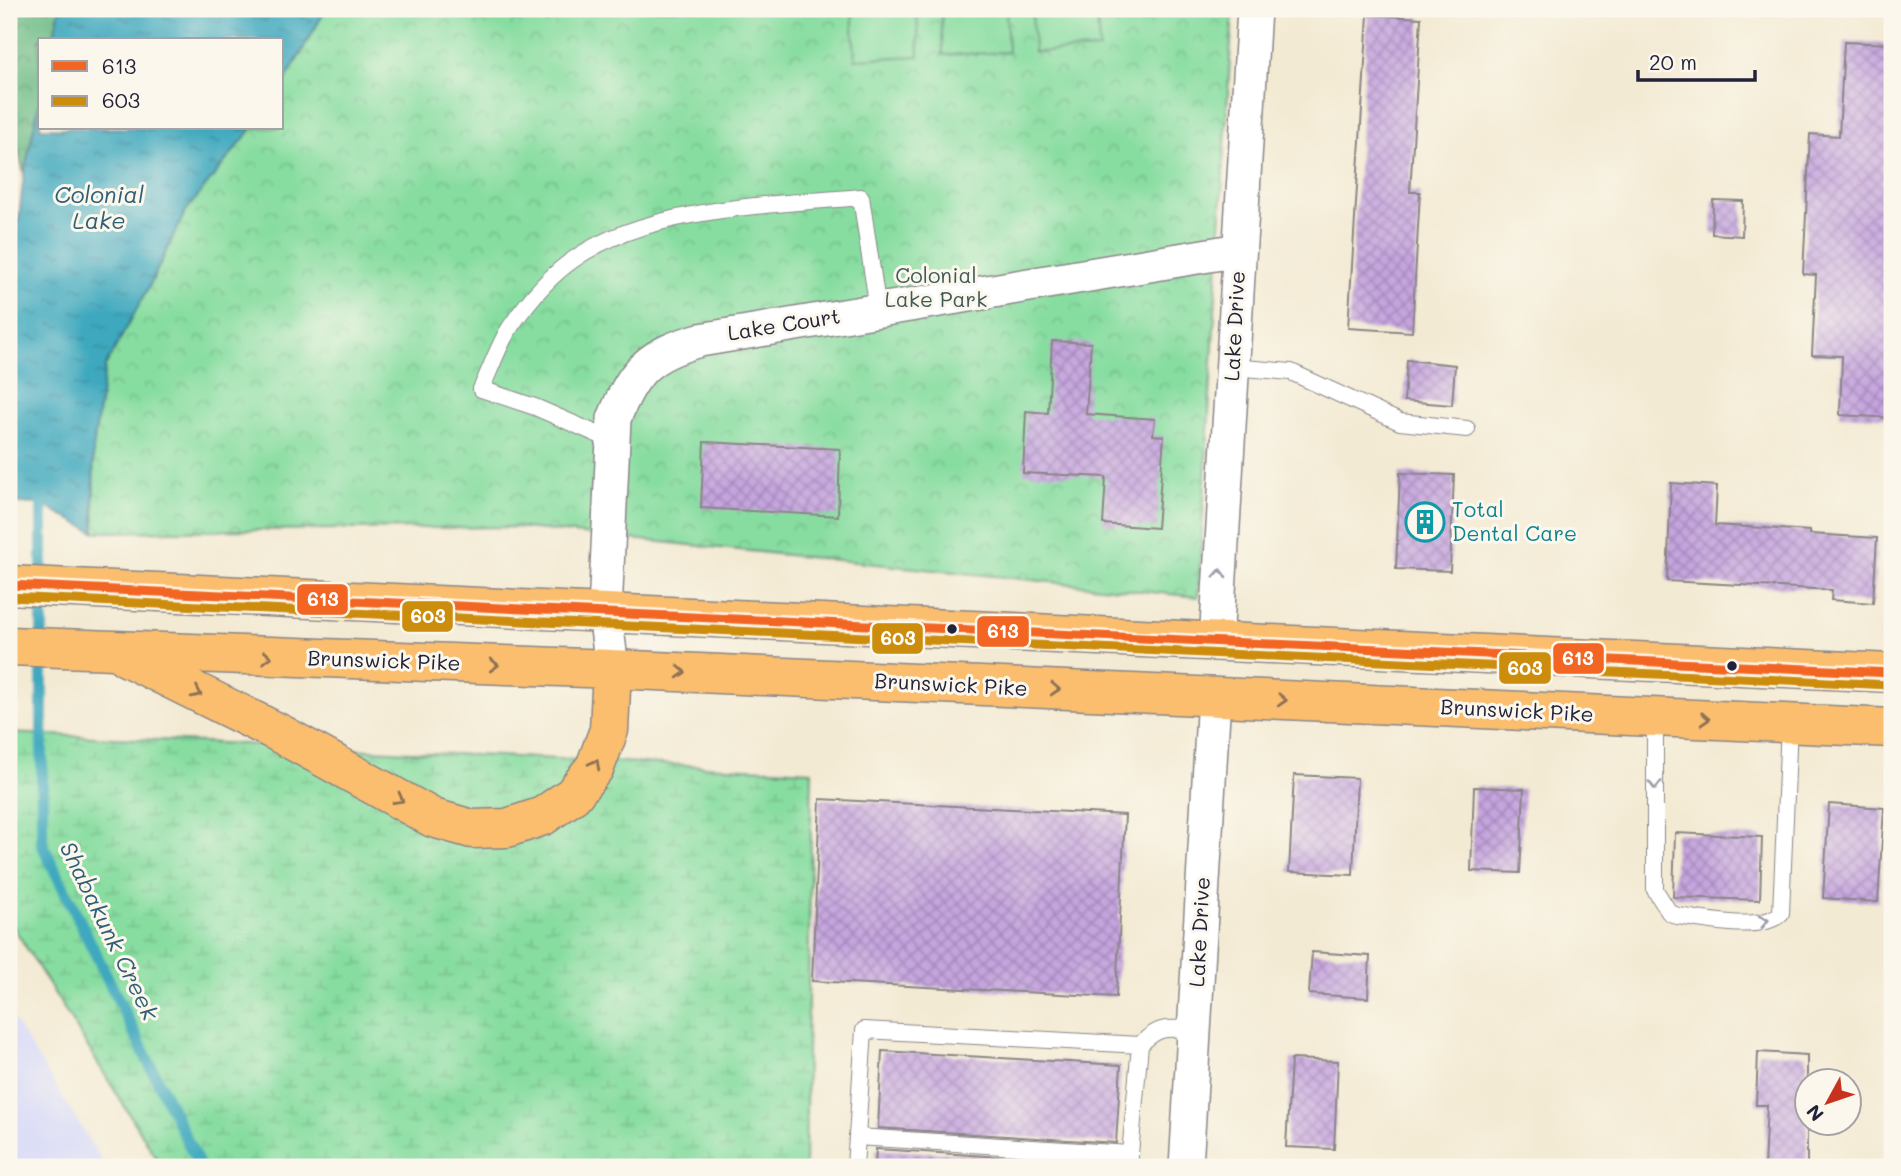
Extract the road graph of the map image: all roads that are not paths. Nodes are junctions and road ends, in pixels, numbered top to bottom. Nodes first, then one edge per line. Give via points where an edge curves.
1 (1254, 9) edge
2 (1239, 250) junction
3 (878, 310) junction
4 (1232, 367) junction
5 (1467, 429) dead end
6 (613, 442) junction
7 (9, 585) edge
8 (605, 611) junction
9 (1216, 643) junction
10 (9, 646) edge
11 (114, 652) junction
12 (612, 669) junction
13 (1892, 673) edge
14 (1213, 697) junction
15 (1655, 717) junction
16 (1788, 723) junction
17 (1892, 728) edge
18 (1194, 1030) junction
19 (1140, 1045) junction
20 (857, 1137) junction
21 (1130, 1161) edge
22 (855, 1167) edge
23 (1186, 1167) edge

1 - 2 street, Lake Drive
2 - 3 street, Lake Court
2 - 4 street, Lake Drive
3 - 6 street, Lake Court via 671,348 644,365 625,390 614,419
3 - 6 lane via 861,197 743,207 618,234 576,257 540,290 510,328 481,389 536,407
4 - 5 lane via 1291,372 1400,422
9 -> 4 street, Lake Drive
6 - 8 street, Lake Court
7 - 8 main road
8 - 9 main road
8 - 12 street, Lake Court
9 - 13 main road
10 - 11 main road, Brunswick Pike
11 -> 12 main road, Brunswick Pike
11 -> 12 main road via 279,733 433,818 472,829 507,828 531,820 573,794 595,767 610,730
12 -> 14 main road, Brunswick Pike
14 -> 15 main road, Brunswick Pike
14 - 18 street, Lake Drive
15 -> 16 main road, Brunswick Pike
15 -> 16 lane via 1655,890 1668,912 1677,916 1754,924 1781,913
16 - 17 main road, Brunswick Pike
18 - 19 lane via 1165,1028
18 - 23 street, Lake Drive
19 - 20 lane via 864,1030
19 - 21 lane
20 - 21 lane
20 - 22 lane

